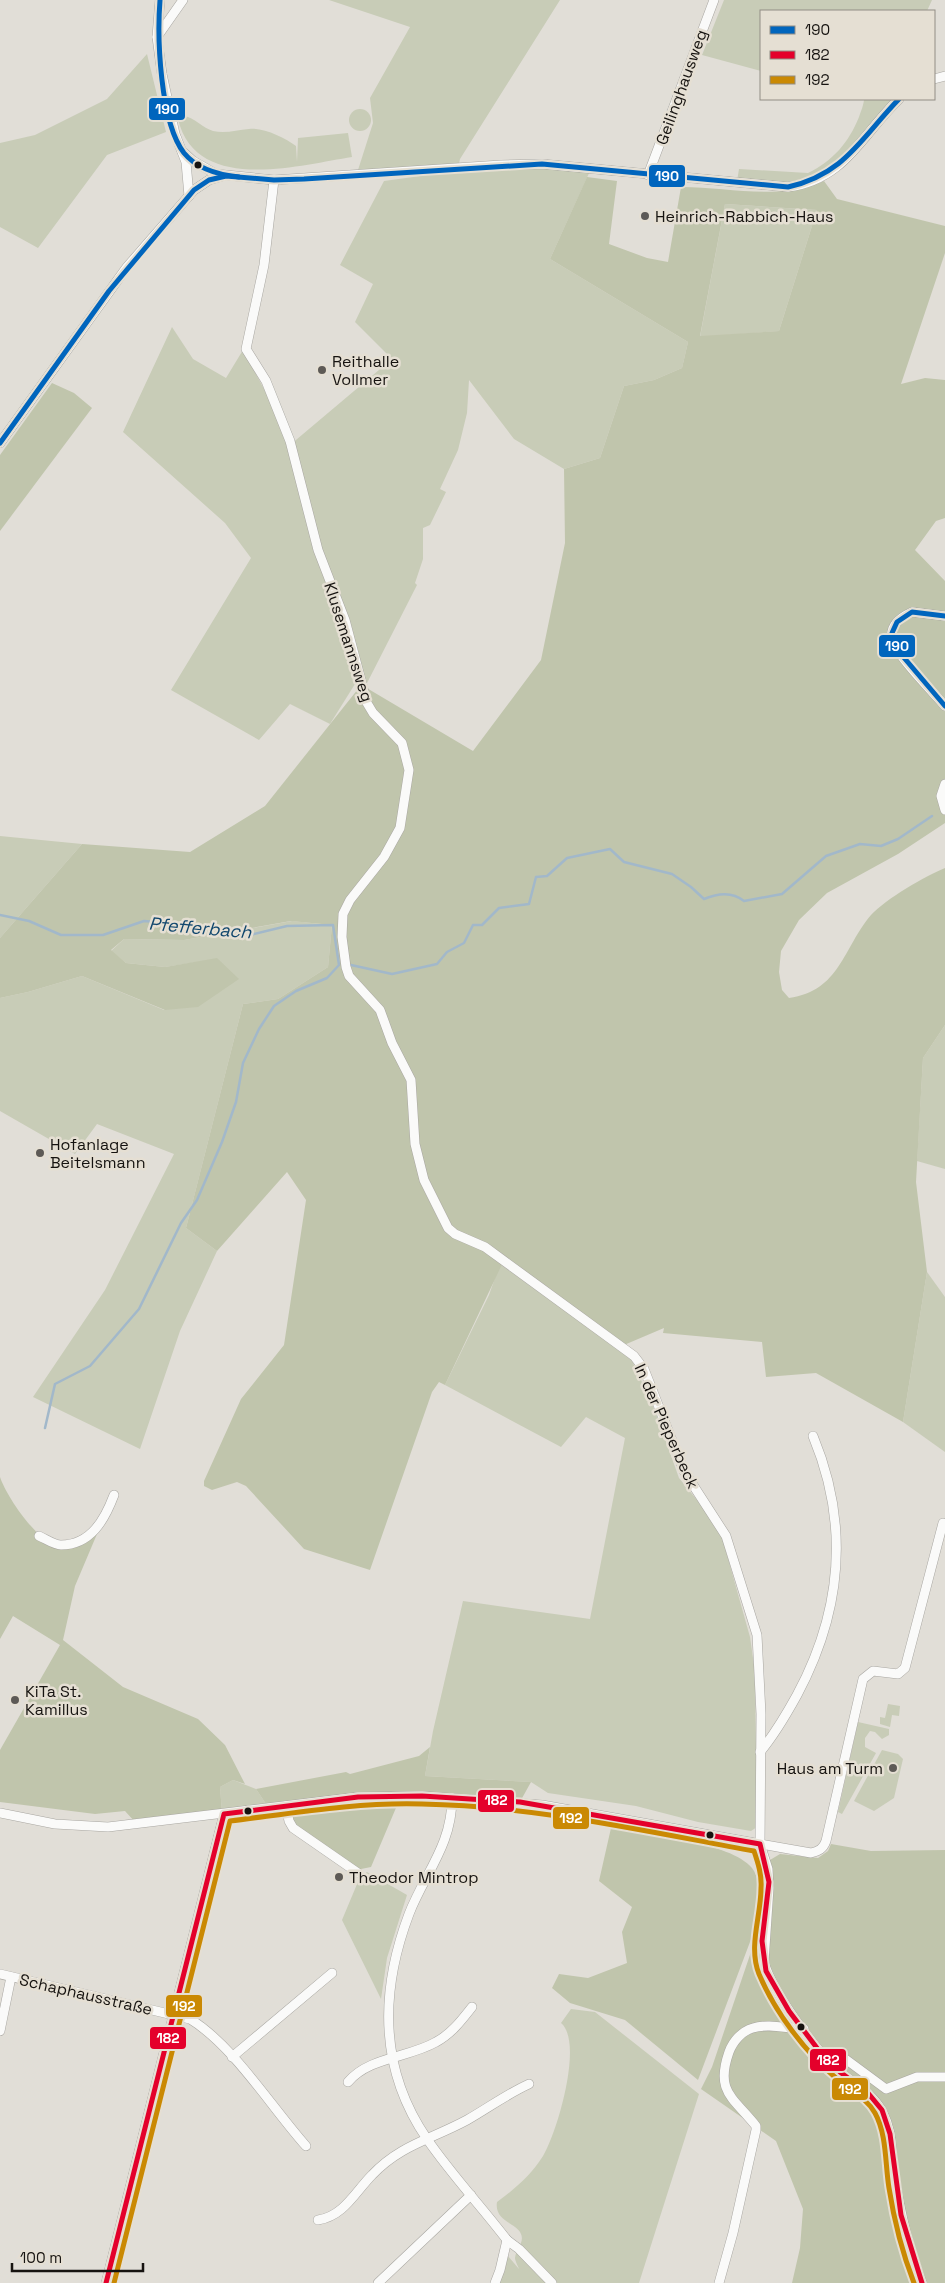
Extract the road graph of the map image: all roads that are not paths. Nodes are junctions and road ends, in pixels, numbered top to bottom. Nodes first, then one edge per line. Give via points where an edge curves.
1 (160, 0) edge
2 (183, 0) edge
3 (714, 0) edge
4 (157, 37) junction
5 (898, 100) edge
6 (182, 151) junction
7 (648, 175) junction
8 (226, 176) junction
9 (274, 180) junction
10 (189, 196) junction
11 (0, 444) edge
12 (945, 616) edge
13 (945, 706) edge
14 (945, 784) edge
15 (945, 810) edge
16 (408, 1072) joint
17 (813, 1436) dead end
18 (114, 1495) dead end
19 (944, 1523) dead end
20 (39, 1536) dead end
21 (760, 1752) junction
22 (452, 1798) junction
23 (286, 1806) junction
24 (0, 1813) edge
25 (224, 1814) junction
26 (760, 1844) junction
27 (358, 1873) dead end
28 (332, 1973) dead end
29 (0, 1974) edge
30 (10, 1977) junction
31 (472, 2007) dead end
32 (172, 2014) junction
33 (804, 2029) junction
34 (0, 2031) edge
35 (232, 2057) junction
36 (826, 2057) junction
37 (391, 2059) junction
38 (945, 2077) edge
39 (348, 2082) dead end
40 (529, 2084) dead end
41 (426, 2138) junction
42 (306, 2146) dead end
43 (471, 2195) junction
44 (318, 2220) dead end
45 (507, 2240) junction
46 (106, 2283) edge
47 (378, 2283) edge
48 (494, 2283) edge
49 (552, 2283) edge
50 (719, 2283) edge
51 (922, 2283) edge

1 - 4 street
2 - 4 street
3 - 7 street, Geilinghausweg
4 - 6 street via 175,134
5 - 7 street via 841,165 804,185 770,186
6 - 8 street via 193,161
6 - 10 street
7 - 9 street via 526,164
8 - 9 street
8 - 10 street via 202,184
9 - 16 street, Klusemannsweg via 264,265 246,349 266,381 290,441 318,550 345,620 367,704 402,743 409,770 400,828 384,857 350,900 344,914 342,937 349,976 380,1010 392,1043
10 - 11 street via 115,283
12 - 13 street via 912,612 897,623 892,637 894,646
14 - 15 street via 941,796
16 - 21 street, In der Pieperbeck via 413,1088 418,1164 448,1228 484,1246 620,1344 644,1369 684,1471 726,1536 757,1635
17 - 21 street via 832,1492 838,1556 836,1583 806,1677 775,1735
18 - 20 street via 101,1523 83,1540 62,1545
19 - 26 street via 905,1668 898,1674 873,1671 863,1679 825,1844 820,1850 811,1852
21 - 26 street, In der Pieperbeck
22 - 23 street via 358,1797
22 - 26 street via 542,1804
22 - 37 street via 451,1826 410,1911 396,1960 388,2026
23 - 25 street
23 - 27 street via 293,1828
24 - 25 street via 55,1824 108,1827
25 - 32 street
26 - 33 street, In der Pieperbeck via 768,1868 769,1888 764,1962 771,1979
28 - 35 street
29 - 30 street, Schaphausstraße
30 - 32 street, Schaphausstraße
30 - 34 street
31 - 37 street via 446,2036
32 - 35 street, Schaphausstraße via 200,2025
32 - 46 street
33 - 36 street, In der Pieperbeck
33 - 50 street via 753,2028 736,2039 730,2050 723,2078 725,2088 756,2130
35 - 42 street, Schaphausstraße
36 - 38 street via 844,2058 886,2089 917,2077
36 - 51 street, In der Pieperbeck via 840,2072 867,2091 890,2127 894,2172 910,2254
37 - 39 street via 363,2069
37 - 41 street via 402,2095
40 - 41 street via 467,2120
41 - 43 street
41 - 44 street via 406,2147 372,2174 336,2215
43 - 45 street
43 - 47 street
45 - 48 street
45 - 49 street

